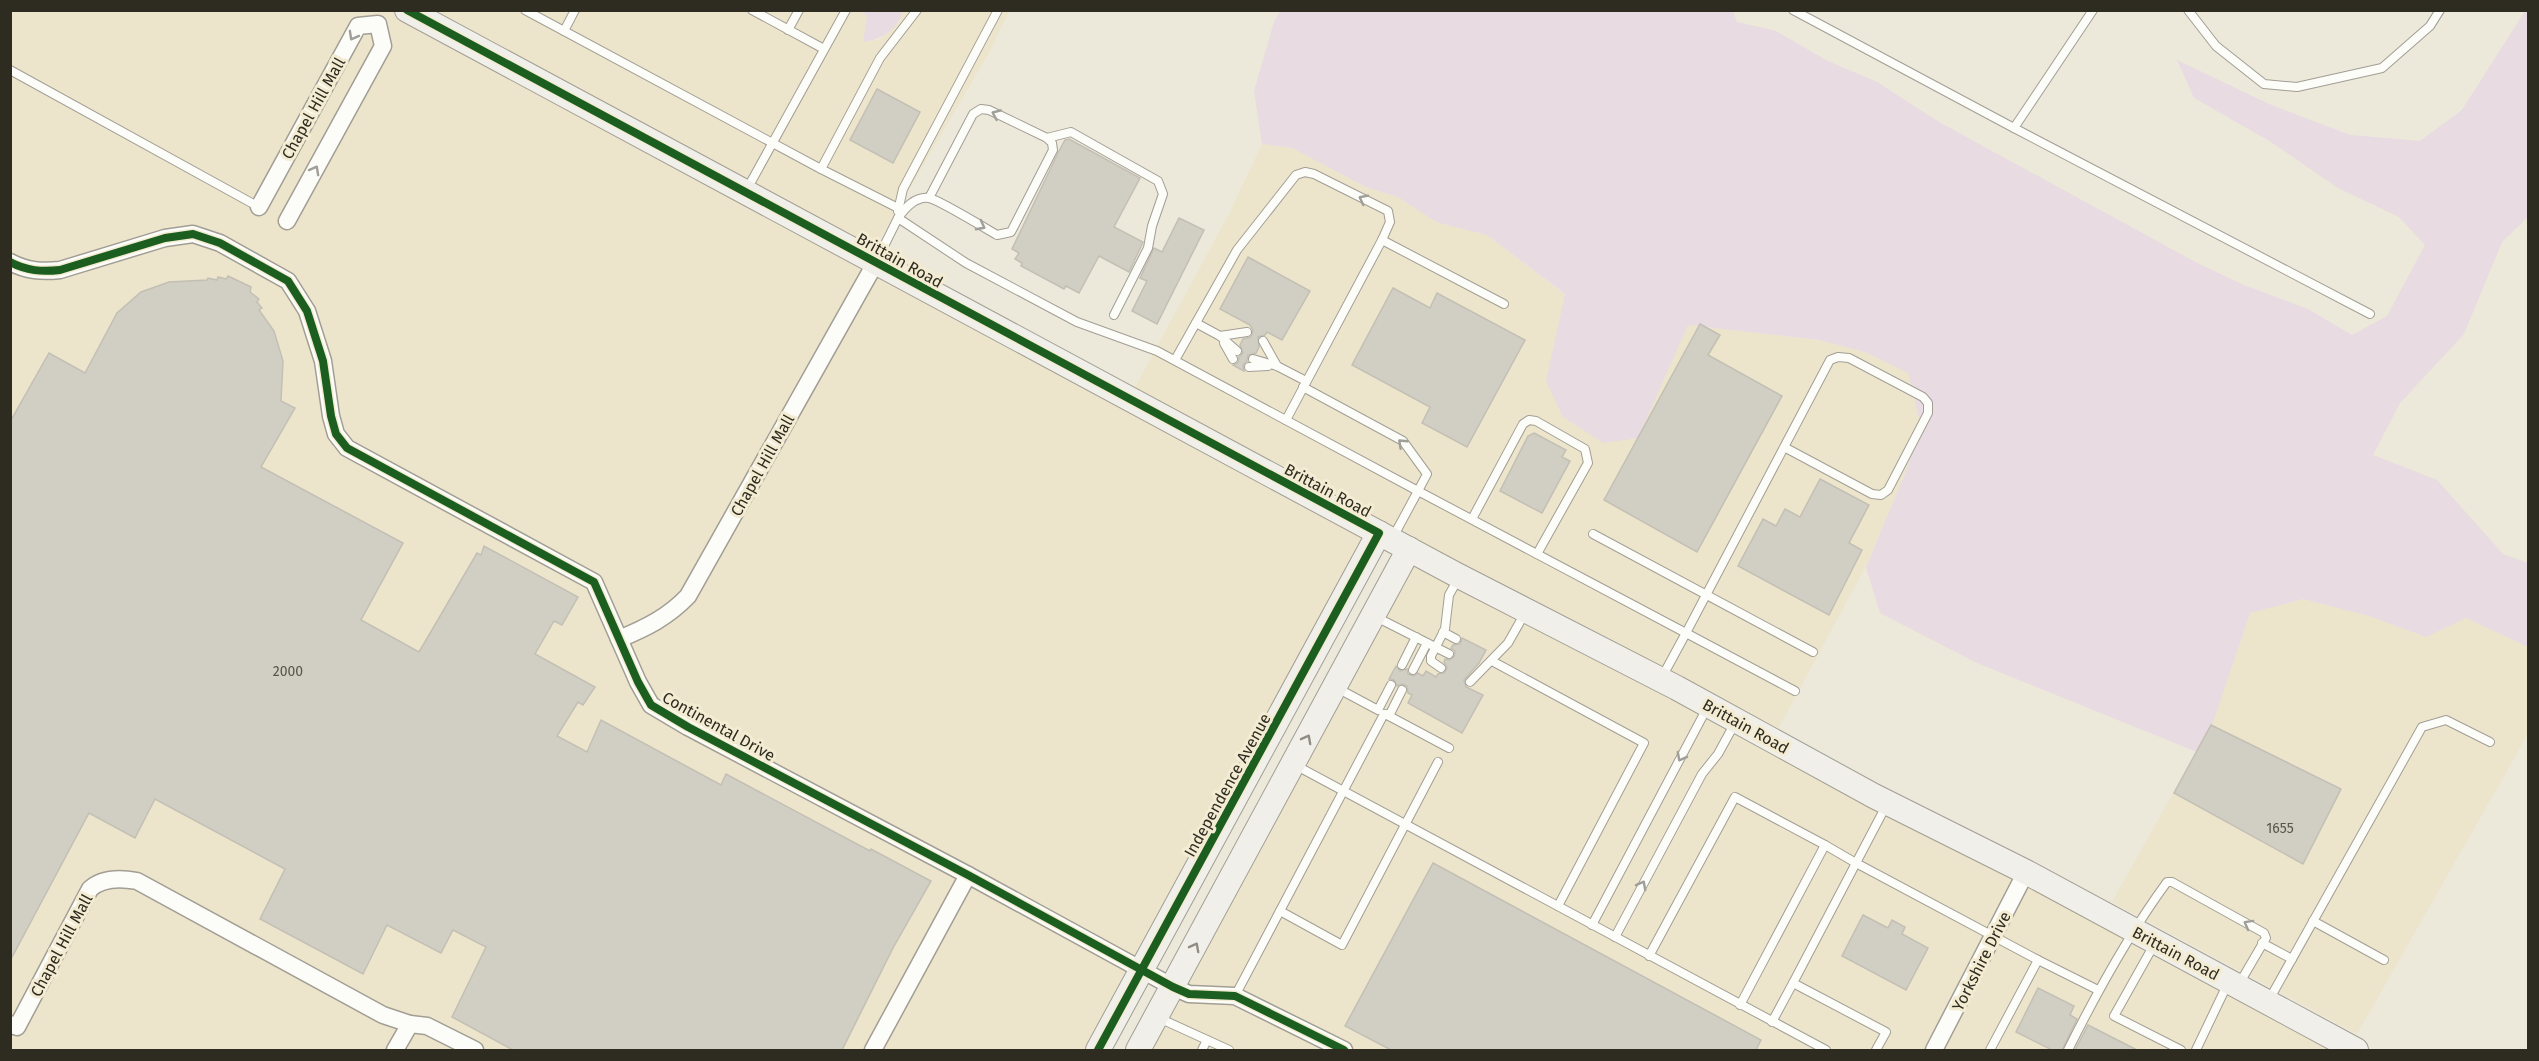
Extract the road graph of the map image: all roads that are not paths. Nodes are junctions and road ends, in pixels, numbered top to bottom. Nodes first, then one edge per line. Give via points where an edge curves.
1 (407, 10) edge
2 (525, 10) edge
3 (575, 10) edge
4 (752, 10) edge
5 (799, 10) edge
6 (846, 10) edge
7 (917, 10) edge
8 (998, 10) edge
9 (1793, 10) edge
10 (2093, 10) edge
11 (2188, 10) edge
12 (2440, 10) edge
13 (381, 17) edge
14 (789, 30) junction
15 (564, 31) junction
16 (824, 49) junction
17 (10, 70) edge
18 (2014, 128) junction
19 (1047, 138) junction
20 (772, 142) junction
21 (821, 169) junction
22 (746, 191) junction
23 (929, 198) junction
24 (259, 207) joint
25 (898, 208) junction
26 (898, 218) junction
27 (287, 221) dead end
28 (1382, 240) junction
29 (10, 262) edge
30 (876, 262) junction
31 (1504, 304) dead end
32 (2370, 314) dead end
33 (1114, 315) dead end
34 (1196, 323) junction
35 (1220, 336) junction
36 (1245, 336) dead end
37 (1261, 344) dead end
38 (1235, 355) dead end
39 (1175, 360) junction
40 (1251, 363) dead end
41 (1277, 366) junction
42 (1305, 384) junction
43 (1286, 420) junction
44 (1784, 447) junction
45 (1418, 491) junction
46 (1472, 519) junction
47 (1593, 534) dead end
48 (1394, 541) junction
49 (1537, 554) junction
50 (1460, 576) junction
51 (1706, 595) junction
52 (1526, 610) junction
53 (1373, 615) junction
54 (1443, 632) junction
55 (1686, 633) junction
56 (1416, 637) junction
57 (619, 639) junction
58 (1456, 639) dead end
59 (1431, 645) junction
60 (1813, 652) dead end
61 (1484, 653) dead end
62 (1449, 654) dead end
63 (1493, 660) junction
64 (1402, 665) dead end
65 (1441, 668) dead end
66 (1413, 670) dead end
67 (1661, 680) junction
68 (1470, 682) dead end
69 (1391, 685) dead end
70 (1335, 687) junction
71 (1402, 690) dead end
72 (1795, 691) dead end
73 (1708, 705) junction
74 (1384, 713) junction
75 (1737, 720) junction
76 (2490, 742) dead end
77 (1449, 748) dead end
78 (1438, 762) dead end
79 (1293, 764) junction
80 (1344, 790) junction
81 (1888, 802) junction
82 (1406, 824) junction
83 (1825, 845) junction
84 (1856, 863) junction
85 (2026, 872) junction
86 (968, 874) junction
87 (1558, 906) junction
88 (1280, 911) junction
89 (2313, 921) junction
90 (1593, 925) junction
91 (2133, 931) junction
92 (1995, 935) junction
93 (1615, 937) junction
94 (2155, 943) junction
95 (2262, 944) junction
96 (1649, 956) junction
97 (2292, 959) junction
98 (2038, 960) junction
99 (2384, 960) dead end
100 (1142, 970) junction
101 (1793, 983) junction
102 (2233, 985) junction
103 (1173, 987) junction
104 (2098, 990) junction
105 (1235, 996) junction
106 (2268, 1003) junction
107 (1740, 1005) junction
108 (1157, 1017) junction
109 (1772, 1022) junction
110 (10, 1024) edge
111 (410, 1024) junction
112 (1207, 1040) junction
113 (395, 1050) edge
114 (475, 1050) edge
115 (873, 1050) edge
116 (1098, 1050) edge
117 (1138, 1050) edge
118 (1202, 1050) edge
119 (1229, 1050) edge
120 (1344, 1050) edge
121 (1826, 1050) edge
122 (1876, 1050) edge
123 (1934, 1050) edge
124 (1990, 1050) edge
125 (2068, 1050) edge
126 (2181, 1050) edge
127 (2196, 1050) edge
128 (2356, 1050) edge

1 - 22 street, Brittain Road
2 - 15 lane
3 - 15 lane
4 - 14 lane
5 - 14 lane
6 - 16 lane
7 - 21 lane via 880,58
8 - 25 lane via 903,189
9 - 18 lane
10 - 18 lane
11 - 12 lane via 2216,46 2264,84 2297,87 2382,68 2430,26
13 -> 24 street, Chapel Hill Mall via 358,26
27 -> 13 street, Chapel Hill Mall via 383,46
14 - 16 lane
15 - 20 lane
16 - 20 lane
17 - 24 lane
18 - 32 lane
19 -> 23 lane via 981,109 974,114
23 -> 19 lane via 997,235 1011,232 1053,150
19 - 33 lane via 1071,132 1158,181 1163,194 1148,248
20 - 21 lane
20 - 22 lane
21 - 25 lane
22 - 30 street, Brittain Road
23 - 26 lane via 915,201
25 - 26 lane
26 - 30 lane
26 - 39 lane via 966,263 1077,322
28 - 31 lane
28 -> 34 lane via 1390,222 1388,212 1314,174 1296,175 1237,250
28 - 42 lane
29 - 57 street, Continental Drive via 25,269 60,270 165,238 193,234 220,243 288,281 307,311 323,361 336,434 347,448 588,578 598,589
30 - 48 street, Brittain Road
30 - 57 street, Chapel Hill Mall via 688,596 652,625
34 - 35 lane
34 - 39 lane
35 - 36 lane
35 - 38 lane
37 - 41 lane
39 - 43 lane
40 - 41 lane
41 - 42 lane
42 - 43 lane
45 -> 42 lane via 1427,474 1403,441
43 - 45 lane
44 - 44 lane via 1830,360 1838,357 1849,358 1928,403 1929,413 1888,490 1881,495 1872,494
44 - 51 lane
45 - 46 lane
45 - 48 lane
46 - 49 lane
46 - 49 lane via 1523,424 1536,421 1585,448 1588,455
47 - 51 lane
48 - 50 street, Brittain Road
48 - 53 street
48 - 100 street, Independence Avenue
49 - 55 lane
50 - 52 street, Brittain Road
50 - 54 lane via 1449,595
51 - 55 lane
51 - 60 lane
52 - 63 lane via 1508,643
52 - 67 street, Brittain Road
53 - 56 lane
53 - 70 street
54 - 58 lane
54 - 59 lane
55 - 67 lane
55 - 72 lane
56 - 59 lane
56 - 64 lane
57 - 86 street, Continental Drive via 651,705
59 - 62 lane
59 - 65 lane via 1431,661
59 - 66 lane
61 - 63 lane
63 - 68 lane
63 - 87 lane via 1644,742
67 - 73 street, Brittain Road
69 - 74 lane
70 - 74 lane
79 -> 70 street
71 - 74 lane
73 - 75 street, Brittain Road
73 -> 90 lane
74 - 77 lane
74 - 80 lane
75 - 81 street, Brittain Road
93 -> 75 lane via 1702,774
76 - 89 lane via 2446,720 2422,727
78 - 82 lane
79 - 80 lane
103 -> 79 street
80 - 82 lane
80 - 88 lane
81 - 84 lane
81 - 85 street, Brittain Road
82 - 87 lane
82 - 88 lane via 1342,945
83 - 84 lane
83 - 96 lane via 1735,797
83 - 107 lane
84 - 92 lane
84 - 101 lane
85 - 91 street, Brittain Road
85 - 92 street, Yorkshire Drive
86 - 100 street, Continental Drive
86 - 115 street
87 - 90 lane
88 - 105 lane
89 - 97 lane
89 - 99 lane
90 - 93 lane
91 - 94 street, Brittain Road
95 -> 91 lane via 2264,933 2172,882 2167,882
91 - 104 lane
92 - 98 lane
92 - 123 street, Yorkshire Drive
93 - 96 lane
94 - 102 street, Brittain Road
94 - 126 lane via 2114,1016
95 - 97 lane
95 - 102 lane
96 - 107 lane
97 - 106 lane
98 - 104 lane
98 - 124 lane
100 - 103 street, Continental Drive
100 - 116 street, Independence Avenue
101 - 109 lane
101 - 122 lane via 1886,1032
102 - 106 street, Brittain Road
102 - 127 lane
103 - 105 street, Continental Drive via 1189,994
103 - 108 street
104 - 125 lane
105 - 120 street, Continental Drive
106 - 128 street, Brittain Road via 2330,1040
107 - 109 lane
108 - 112 lane
108 - 117 street
109 - 121 lane
110 - 111 street, Chapel Hill Mall via 17,1027 90,889 103,881 125,879 137,881 383,1015
111 - 113 street
111 - 114 street via 427,1026
112 - 118 lane
112 - 119 lane

